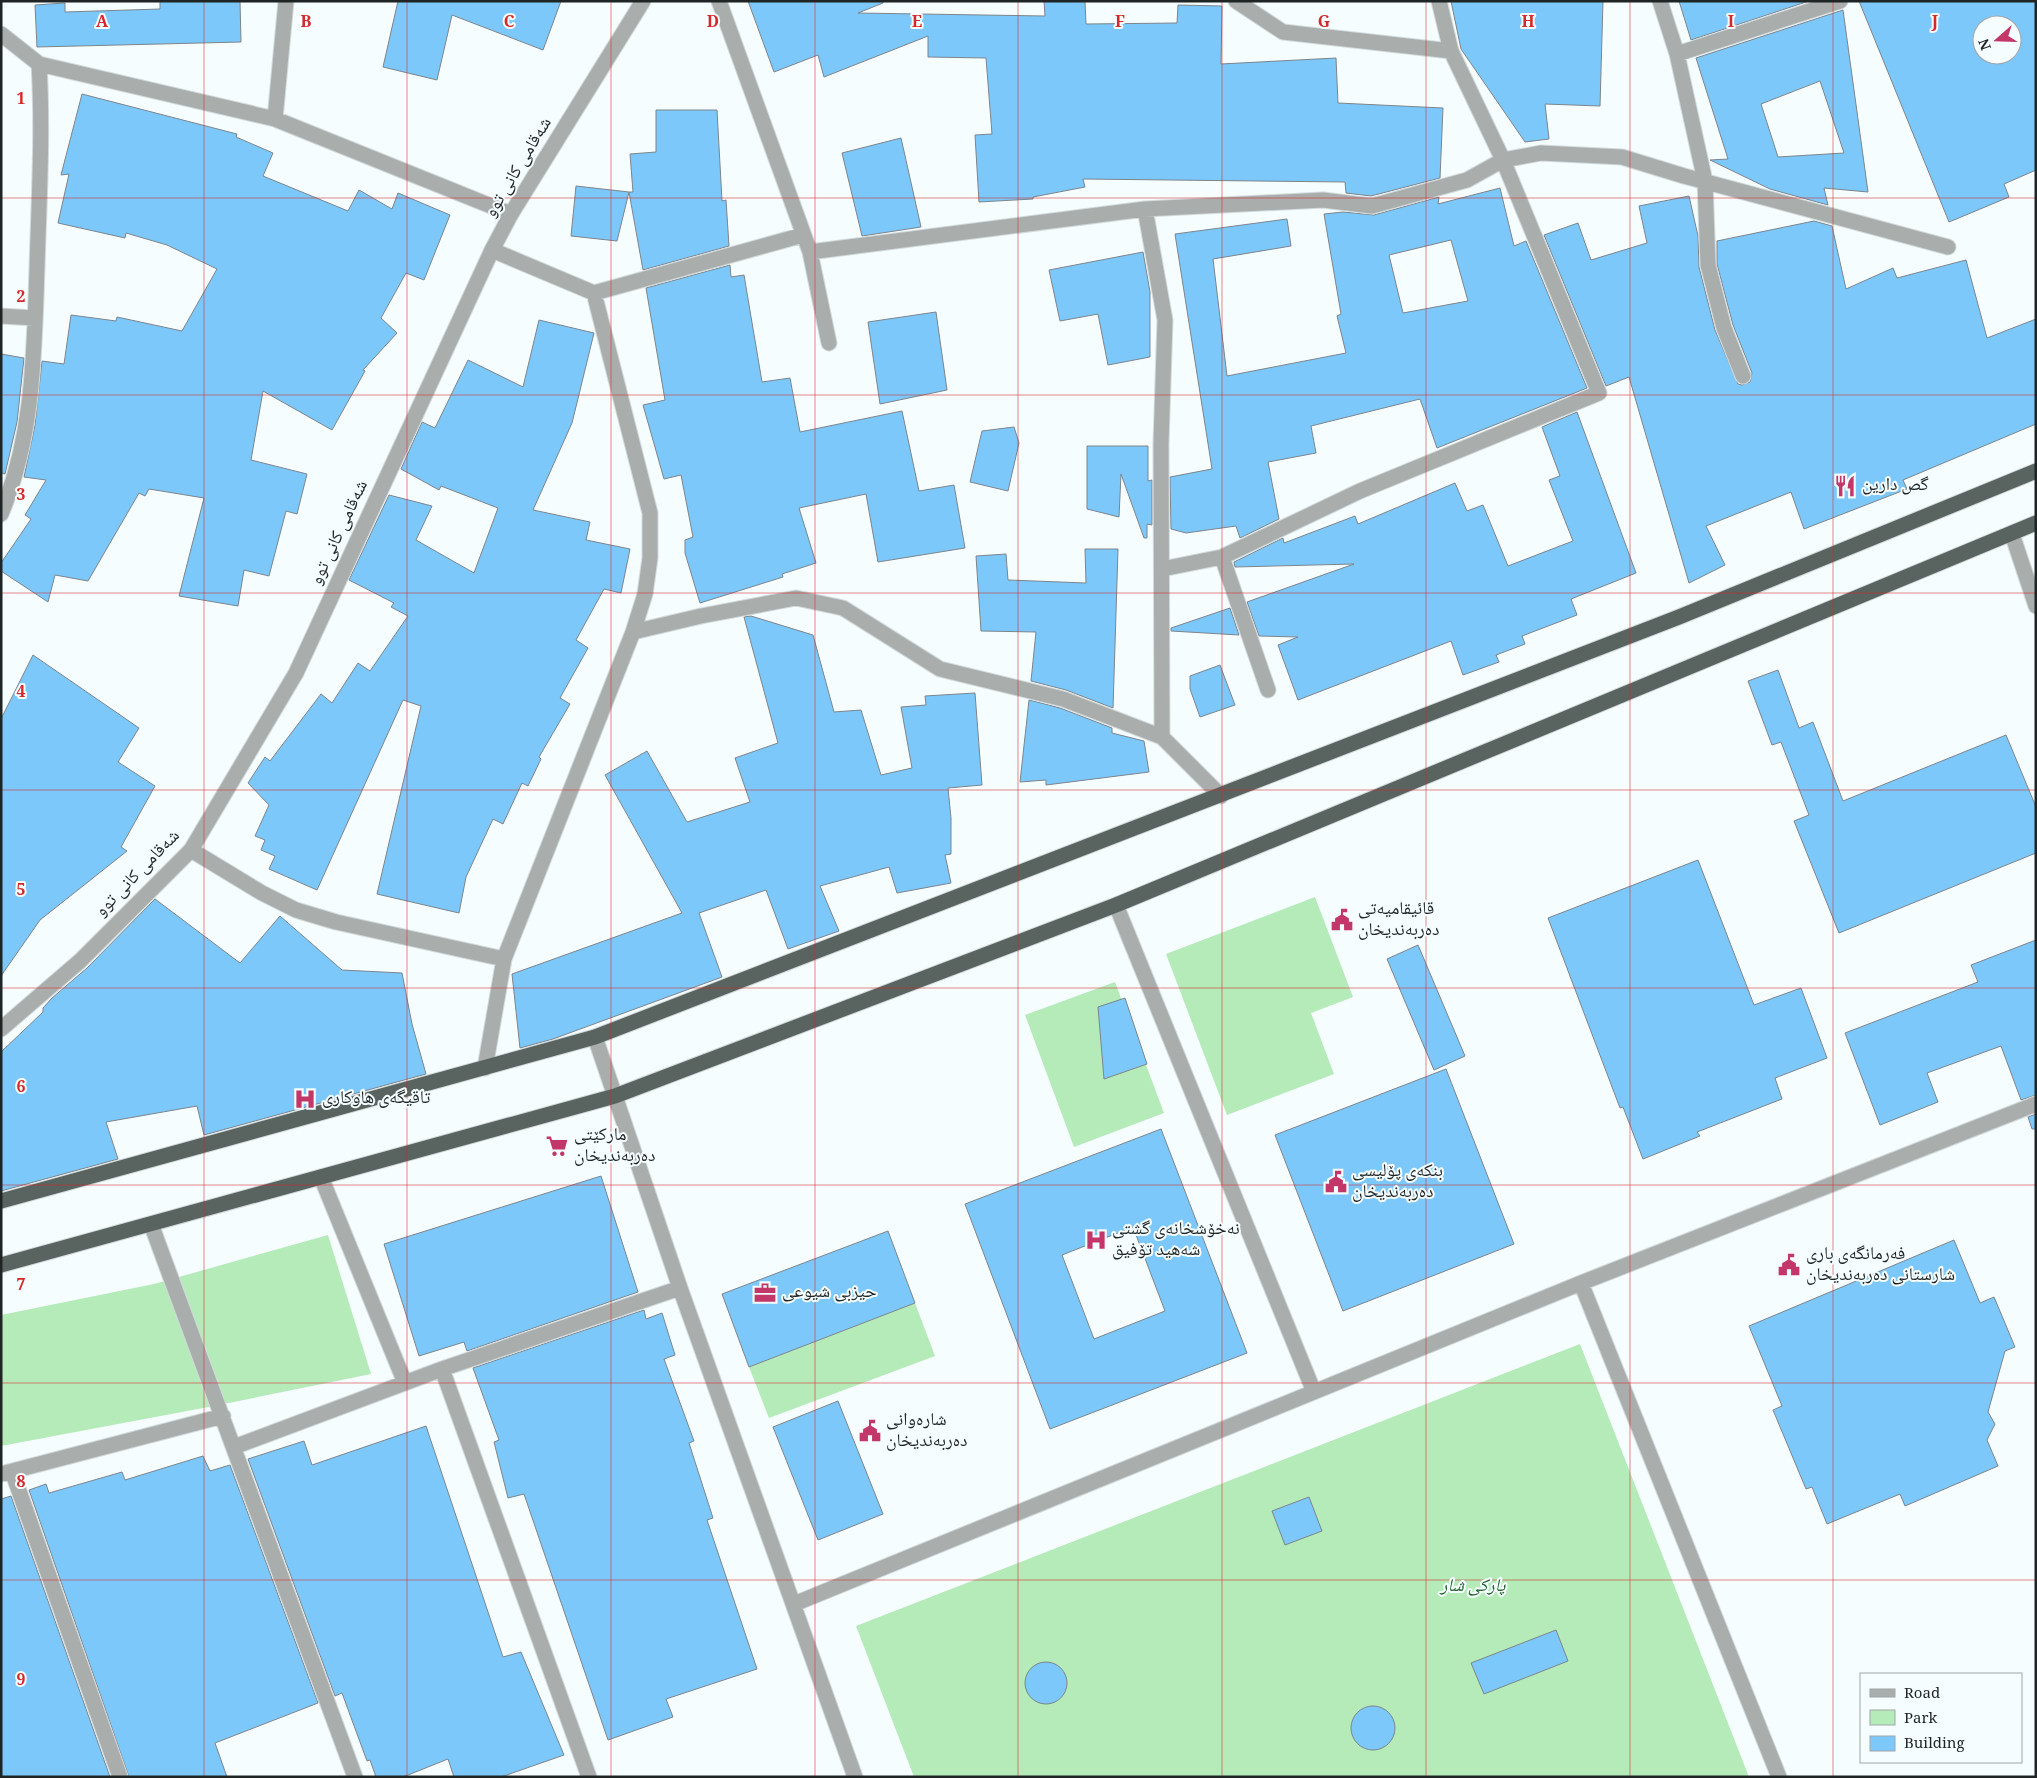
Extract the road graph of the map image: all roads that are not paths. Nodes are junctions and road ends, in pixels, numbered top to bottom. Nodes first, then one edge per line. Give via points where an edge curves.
1 (286, 1) edge
2 (643, 1) edge
3 (719, 1) edge
4 (1236, 1) edge
5 (1439, 1) edge
6 (1660, 1) edge
7 (1840, 1) edge
8 (1, 34) edge
9 (1451, 51) junction
10 (1677, 54) junction
11 (40, 64) junction
12 (274, 119) junction
13 (1503, 160) junction
14 (1705, 182) junction
15 (1145, 209) junction
16 (511, 214) junction
17 (803, 235) junction
18 (1948, 247) dead end
19 (492, 250) junction
20 (810, 252) junction
21 (594, 293) junction
22 (1, 316) edge
23 (35, 318) junction
24 (829, 343) dead end
25 (1743, 376) dead end
26 (2036, 471) edge
27 (1, 514) edge
28 (2036, 523) edge
29 (2012, 534) junction
30 (1222, 557) junction
31 (1162, 568) junction
32 (2036, 606) edge
33 (633, 632) junction
34 (1268, 690) dead end
35 (1162, 737) junction
36 (1221, 796) junction
37 (191, 850) junction
38 (1116, 904) junction
39 (504, 959) junction
40 (1, 1029) edge
41 (595, 1037) junction
42 (485, 1068) junction
43 (615, 1096) junction
44 (2036, 1104) edge
45 (321, 1177) junction
46 (1, 1202) edge
47 (151, 1224) junction
48 (1, 1265) edge
49 (1581, 1283) junction
50 (680, 1288) junction
51 (442, 1369) junction
52 (405, 1384) junction
53 (1314, 1392) junction
54 (223, 1416) junction
55 (234, 1447) junction
56 (6, 1472) edge
57 (794, 1604) junction
58 (120, 1777) edge
59 (355, 1777) edge
60 (589, 1777) edge
61 (855, 1777) edge
62 (1779, 1777) edge

1 - 12 street
2 - 16 street, شەقامی کانی توو
3 - 17 street
4 - 9 street via 1283,32
5 - 9 street
6 - 10 street
7 - 10 street
8 - 11 street
9 - 13 street
10 - 14 street
11 - 12 street
11 - 23 street via 42,123
12 - 16 street
13 - 14 street via 1542,153 1622,157
13 - 15 street via 1467,180 1372,206 1322,200
13 - 30 street via 1599,393 1360,491
14 - 18 street
14 - 25 street via 1708,265 1724,328
15 - 20 street
15 - 31 street via 1165,320 1161,442
16 - 19 street, شەقامی کانی توو
17 - 20 street
17 - 21 street
19 - 21 street
19 - 37 street, شەقامی کانی توو via 296,673
20 - 24 street
21 - 33 street via 650,513 650,558 645,594
22 - 23 street
23 - 27 street via 32,388 15,481
26 - 36 highway via 1679,617
28 - 29 highway
29 - 32 street
29 - 38 highway
30 - 31 street
30 - 34 street
31 - 35 street
33 - 35 street via 796,598 843,608 940,669 1063,699
33 - 39 street
35 - 36 street
36 - 41 highway
37 - 39 street via 296,910 336,922
37 - 40 street, شەقامی کانی توو via 80,960
38 - 43 highway
38 - 53 street
39 - 42 street
41 - 42 highway
41 - 43 street
42 - 46 highway
43 - 45 highway
43 - 50 street
44 - 49 street
45 - 47 highway
45 - 52 street
47 - 48 highway
47 - 54 street
49 - 53 street
49 - 62 street
50 - 51 street
50 - 57 street
51 - 52 street
51 - 60 street
52 - 55 street
53 - 57 street
54 - 55 street
54 - 56 street
55 - 59 street
56 - 58 street
57 - 61 street

